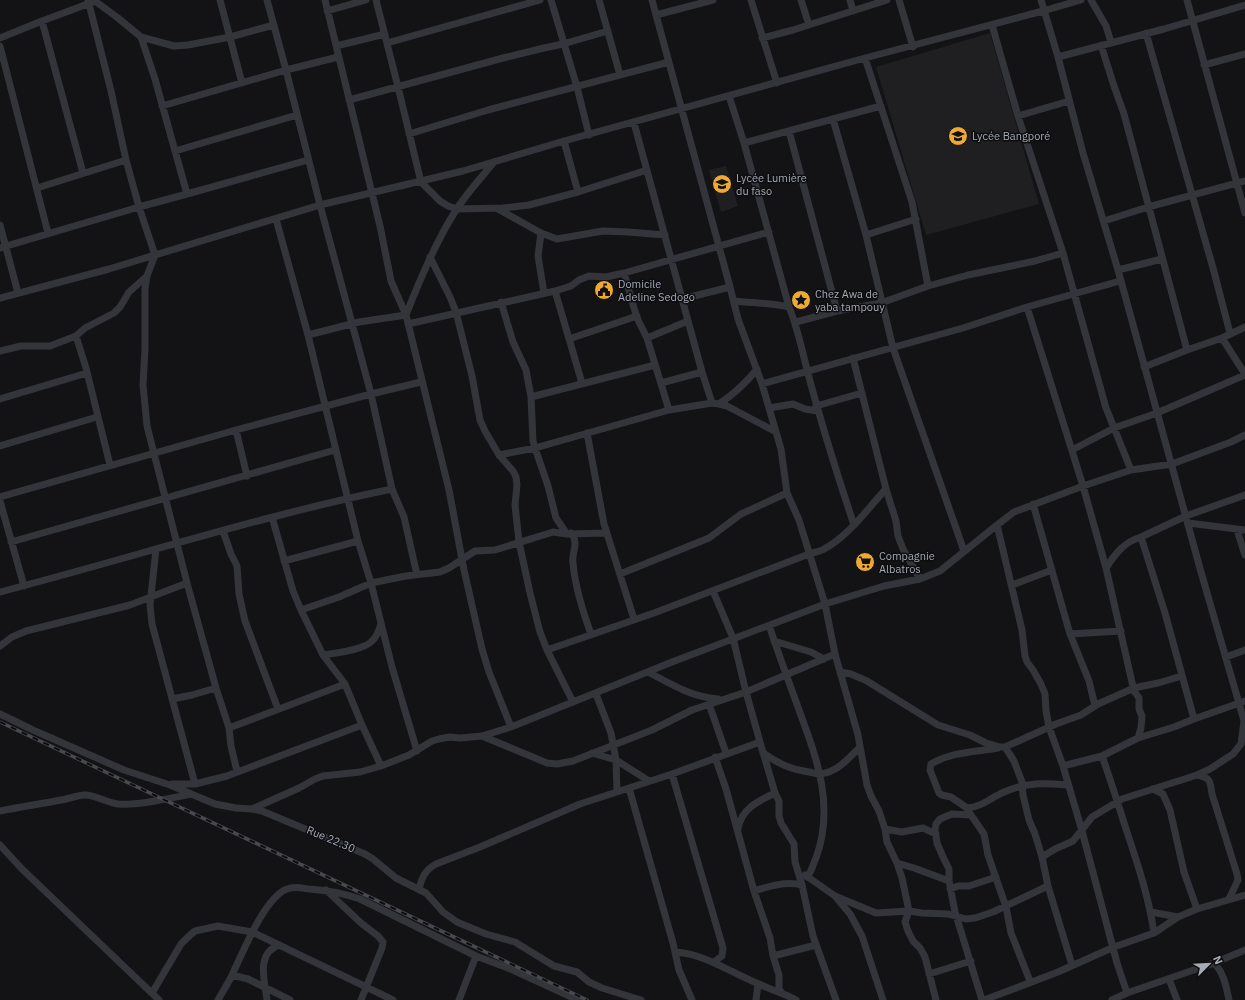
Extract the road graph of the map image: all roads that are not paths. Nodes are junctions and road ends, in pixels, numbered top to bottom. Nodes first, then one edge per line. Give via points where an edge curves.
1 (220, 0) edge
2 (267, 0) edge
3 (325, 0) edge
4 (366, 0) edge
5 (376, 0) edge
6 (540, 0) edge
7 (551, 0) edge
8 (599, 0) edge
9 (652, 0) edge
10 (713, 0) edge
11 (751, 0) edge
12 (801, 0) edge
13 (850, 0) edge
14 (887, 0) edge
15 (899, 0) edge
16 (1040, 0) edge
17 (1081, 0) edge
18 (1091, 0) edge
19 (1187, 0) edge
20 (1244, 0) edge
21 (92, 1) edge
22 (1245, 4) edge
23 (328, 11) junction
24 (853, 11) junction
25 (1043, 11) junction
26 (656, 15) junction
27 (1193, 20) junction
28 (42, 21) junction
29 (274, 25) junction
30 (809, 25) junction
31 (992, 25) junction
32 (608, 31) junction
33 (1146, 33) junction
34 (385, 34) junction
35 (141, 37) junction
36 (230, 37) junction
37 (0, 38) edge
38 (762, 38) junction
39 (1111, 42) junction
40 (387, 43) junction
41 (564, 44) junction
42 (1101, 45) junction
43 (0, 46) edge
44 (336, 46) junction
45 (913, 46) junction
46 (1245, 54) edge
47 (338, 57) junction
48 (1058, 57) junction
49 (865, 58) junction
50 (669, 62) junction
51 (1204, 65) junction
52 (286, 70) junction
53 (620, 75) junction
54 (242, 83) junction
55 (777, 83) junction
56 (398, 87) junction
57 (577, 87) junction
58 (729, 96) junction
59 (349, 100) junction
60 (1069, 101) junction
61 (162, 106) junction
62 (881, 106) junction
63 (682, 110) junction
64 (297, 115) junction
65 (1018, 116) junction
66 (833, 119) junction
67 (634, 123) junction
68 (789, 131) junction
69 (409, 134) junction
70 (589, 135) junction
71 (564, 142) junction
72 (744, 143) junction
73 (175, 151) junction
74 (126, 160) junction
75 (308, 160) junction
76 (494, 162) junction
77 (647, 170) junction
78 (83, 174) junction
79 (1245, 181) edge
80 (421, 182) junction
81 (1237, 183) junction
82 (37, 188) junction
83 (578, 192) junction
84 (372, 193) junction
85 (187, 194) junction
86 (1192, 196) junction
87 (320, 205) junction
88 (139, 207) junction
89 (1148, 207) junction
90 (457, 208) junction
91 (498, 208) junction
92 (1245, 212) edge
93 (276, 219) junction
94 (916, 219) junction
95 (1104, 221) junction
96 (0, 225) edge
97 (769, 232) junction
98 (48, 233) junction
99 (541, 233) junction
100 (866, 235) junction
101 (665, 236) junction
102 (719, 246) junction
103 (3, 247) edge
104 (1063, 253) junction
105 (155, 255) junction
106 (430, 257) junction
107 (672, 259) junction
108 (1162, 259) junction
109 (1118, 270) junction
110 (624, 272) junction
111 (147, 276) junction
112 (1120, 281) junction
113 (730, 286) junction
114 (928, 286) junction
115 (555, 291) junction
116 (544, 293) junction
117 (18, 294) junction
118 (1074, 295) junction
119 (0, 298) edge
120 (682, 299) junction
121 (501, 302) junction
122 (734, 302) junction
123 (882, 303) junction
124 (790, 307) junction
125 (1027, 307) junction
126 (837, 311) junction
127 (456, 312) junction
128 (406, 315) junction
129 (637, 316) junction
130 (688, 321) junction
131 (796, 322) junction
132 (352, 324) junction
133 (408, 324) junction
134 (1245, 327) edge
135 (1230, 333) junction
136 (308, 335) junction
137 (76, 336) junction
138 (647, 338) junction
139 (1222, 338) junction
140 (569, 339) junction
141 (893, 348) junction
142 (0, 350) edge
143 (1187, 350) junction
144 (853, 358) junction
145 (655, 365) junction
146 (1144, 367) junction
147 (757, 369) junction
148 (807, 371) junction
149 (702, 372) junction
150 (87, 373) junction
151 (1245, 375) edge
152 (421, 382) junction
153 (582, 383) junction
154 (661, 384) junction
155 (762, 384) junction
156 (862, 393) junction
157 (371, 394) junction
158 (531, 397) junction
159 (0, 399) edge
160 (716, 404) junction
161 (325, 406) junction
162 (769, 408) junction
163 (817, 408) junction
164 (669, 410) junction
165 (1157, 413) junction
166 (97, 417) junction
167 (1114, 428) junction
168 (236, 430) junction
169 (776, 432) junction
170 (587, 433) junction
171 (1245, 435) edge
172 (0, 446) edge
173 (535, 448) junction
174 (335, 450) junction
175 (1072, 450) junction
176 (154, 453) junction
177 (499, 455) junction
178 (1172, 464) junction
179 (110, 465) junction
180 (1132, 470) junction
181 (247, 476) junction
182 (1083, 486) junction
183 (392, 488) junction
184 (886, 489) junction
185 (787, 493) junction
186 (1245, 495) edge
187 (0, 497) edge
188 (165, 497) junction
189 (348, 498) junction
190 (0, 501) edge
191 (1034, 504) junction
192 (272, 517) junction
193 (1187, 520) junction
194 (854, 525) junction
195 (996, 525) junction
196 (224, 530) junction
197 (1241, 530) edge
198 (607, 533) junction
199 (569, 534) junction
200 (1141, 537) junction
201 (12, 542) junction
202 (358, 542) junction
203 (519, 542) junction
204 (177, 543) junction
205 (156, 549) junction
206 (964, 551) junction
207 (810, 554) junction
208 (1245, 555) edge
209 (462, 560) junction
210 (284, 561) junction
211 (1106, 568) junction
212 (1052, 570) junction
213 (417, 574) junction
214 (620, 574) junction
215 (920, 579) junction
216 (187, 583) junction
217 (371, 583) junction
218 (1012, 585) junction
219 (24, 586) junction
220 (712, 591) junction
221 (0, 592) edge
222 (151, 597) junction
223 (825, 604) junction
224 (301, 610) junction
225 (634, 619) junction
226 (381, 624) junction
227 (769, 625) junction
228 (1121, 630) junction
229 (591, 634) junction
230 (1070, 634) junction
231 (733, 638) junction
232 (774, 641) junction
233 (0, 646) edge
234 (547, 650) junction
235 (1245, 650) edge
236 (835, 654) junction
237 (323, 655) junction
238 (1226, 658) junction
239 (824, 659) junction
240 (648, 672) junction
241 (840, 672) junction
242 (787, 674) junction
243 (1182, 676) junction
244 (345, 684) junction
245 (216, 688) junction
246 (1134, 688) junction
247 (746, 692) junction
248 (596, 694) junction
249 (172, 699) junction
250 (720, 700) junction
251 (573, 702) junction
252 (1242, 702) edge
253 (709, 704) junction
254 (1095, 706) junction
255 (278, 709) junction
256 (0, 714) edge
257 (1194, 719) junction
258 (1244, 723) edge
259 (362, 725) junction
260 (511, 727) junction
261 (1049, 727) junction
262 (229, 728) junction
263 (482, 736) junction
264 (1138, 738) junction
265 (760, 742) junction
266 (613, 745) junction
267 (860, 747) junction
268 (1002, 747) junction
269 (417, 751) junction
270 (592, 753) junction
271 (726, 753) junction
272 (763, 753) junction
273 (1102, 756) junction
274 (715, 757) junction
275 (616, 760) junction
276 (381, 766) junction
277 (1063, 766) junction
278 (237, 771) junction
279 (672, 774) junction
280 (820, 774) junction
281 (1197, 775) junction
282 (649, 781) junction
283 (195, 784) junction
284 (170, 785) junction
285 (1022, 785) junction
286 (1068, 785) junction
287 (629, 788) junction
288 (1153, 789) junction
289 (617, 792) junction
290 (775, 793) junction
291 (191, 794) junction
292 (1118, 801) junction
293 (252, 808) junction
294 (967, 808) junction
295 (0, 812) edge
296 (971, 815) junction
297 (885, 829) junction
298 (1082, 831) junction
299 (738, 834) junction
300 (936, 834) junction
301 (0, 845) edge
302 (1042, 857) junction
303 (897, 863) junction
304 (797, 868) junction
305 (807, 877) junction
306 (996, 877) junction
307 (949, 881) junction
308 (802, 885) junction
309 (1048, 886) junction
310 (325, 889) junction
311 (419, 889) junction
312 (950, 889) junction
313 (754, 891) junction
314 (1245, 894) edge
315 (835, 896) junction
316 (1229, 899) junction
317 (1006, 907) junction
318 (1197, 909) junction
319 (909, 911) junction
320 (1151, 912) junction
321 (957, 917) junction
322 (1178, 918) junction
323 (252, 932) junction
324 (1154, 933) junction
325 (280, 945) junction
326 (816, 945) junction
327 (1114, 947) junction
328 (1245, 950) edge
329 (675, 952) junction
330 (476, 956) junction
331 (773, 956) junction
332 (971, 961) junction
333 (714, 962) junction
334 (1214, 963) junction
335 (1072, 966) junction
336 (929, 974) junction
337 (232, 975) junction
338 (1169, 979) junction
339 (1030, 981) junction
340 (758, 984) junction
341 (367, 986) junction
342 (265, 987) junction
343 (152, 993) junction
344 (782, 993) junction
345 (1127, 993) junction
346 (159, 1000) edge
347 (218, 1000) edge
348 (267, 1000) edge
349 (290, 1000) edge
350 (361, 1000) edge
351 (393, 1000) edge
352 (459, 1000) edge
353 (578, 1000) edge
354 (641, 1000) edge
355 (692, 1000) edge
356 (756, 1000) edge
357 (796, 1000) edge
358 (836, 1000) edge
359 (883, 1000) edge
360 (936, 1000) edge
361 (983, 1000) edge
362 (1112, 1000) edge
363 (1177, 1000) edge
364 (1229, 1000) edge

1 - 36 street
2 - 29 street
3 - 23 street
4 - 23 street
5 - 34 street
6 - 40 street
7 - 41 street
8 - 32 street
9 - 26 street
10 - 26 street
11 - 38 street
12 - 30 street
13 - 24 street
14 - 24 street
15 - 45 street
16 - 25 street
17 - 25 street
18 - 39 street via 1106,26
19 - 27 street
20 - 22 street
21 - 28 street
21 - 35 street
21 - 74 street
22 - 27 street
23 - 44 street
24 - 30 street
25 - 31 street
25 - 48 street
26 - 50 street
27 - 33 street
27 - 51 street
28 - 37 street
28 - 78 street
29 - 36 street
29 - 52 street
30 - 38 street
31 - 45 street
31 - 65 street
32 - 41 street
32 - 53 street
33 - 39 street
33 - 86 street
34 - 40 street
34 - 44 street
35 - 36 street via 180,46
35 - 61 street
36 - 54 street
38 - 55 street
39 - 42 street
40 - 56 street
41 - 56 street
41 - 57 street
42 - 48 street
42 - 89 street via 1124,114
43 - 82 street
44 - 47 street
45 - 49 street
46 - 51 street
47 - 52 street
47 - 59 street
48 - 60 street
49 - 55 street
49 - 62 street
50 - 53 street
50 - 63 street
51 - 81 street
52 - 54 street
52 - 64 street
53 - 57 street
54 - 61 street
55 - 58 street
56 - 59 street
56 - 69 street
57 - 69 street
57 - 70 street
58 - 63 street
58 - 72 street
59 - 84 street
60 - 65 street
60 - 95 street
61 - 73 street
62 - 66 street
62 - 94 street
63 - 67 street
63 - 102 street
64 - 73 street
64 - 75 street
65 - 104 street
66 - 68 street
66 - 100 street
67 - 70 street
67 - 77 street
68 - 72 street
68 - 126 street
69 - 80 street
70 - 71 street
71 - 76 street
71 - 83 street
72 - 97 street
73 - 85 street
74 - 78 street
74 - 88 street
75 - 85 street
75 - 87 street
76 - 80 street
76 - 90 street
77 - 83 street
77 - 101 street
78 - 82 street
79 - 81 street
80 - 84 street
80 - 90 street via 440,201
81 - 86 street
81 - 92 street
82 - 98 street
83 - 91 street via 529,205
84 - 87 street
84 - 128 street via 391,281
85 - 88 street
86 - 89 street
86 - 135 street
87 - 93 street
87 - 132 street
88 - 98 street
88 - 105 street
89 - 95 street
89 - 108 street
90 - 91 street
90 - 106 street
91 - 99 street
93 - 105 street
93 - 136 street
94 - 100 street
94 - 114 street
95 - 109 street
96 - 103 street
97 - 102 street
97 - 124 street
98 - 103 street
99 - 101 street via 557,239 591,232 614,231
99 - 116 street via 538,256
100 - 123 street
101 - 107 street
102 - 107 street
102 - 113 street
103 - 117 street
104 - 114 street
104 - 118 street
105 - 111 street
105 - 117 street
106 - 127 street
106 - 128 street
107 - 110 street
107 - 120 street
108 - 109 street
108 - 143 street
109 - 112 street
110 - 115 street via 589,276
110 - 129 street
111 - 137 street via 129,292 114,313 85,328
111 - 176 street via 144,384 147,426
112 - 118 street
112 - 146 street
113 - 120 street
113 - 122 street
114 - 123 street
115 - 116 street
115 - 140 street
116 - 121 street
117 - 119 street
118 - 125 street
118 - 167 street
120 - 130 street
121 - 127 street
121 - 158 street via 513,342 526,370
122 - 124 street
122 - 147 street via 738,320
123 - 126 street
123 - 141 street
124 - 131 street
125 - 141 street
125 - 175 street
126 - 131 street
127 - 133 street
127 - 177 street via 480,420
128 - 132 street
128 - 133 street
129 - 138 street
129 - 140 street
130 - 138 street
130 - 149 street
131 - 148 street
132 - 136 street
132 - 157 street
133 - 152 street
134 - 135 street
135 - 139 street
136 - 161 street
137 - 142 street via 50,346 21,346
137 - 150 street
138 - 145 street
139 - 143 street
139 - 151 street
140 - 153 street
141 - 144 street
141 - 206 street
143 - 146 street
144 - 148 street
144 - 156 street
145 - 153 street
145 - 154 street
146 - 165 street
147 - 155 street
147 - 160 street via 733,394
148 - 155 street
148 - 163 street
149 - 154 street
149 - 160 street
150 - 159 street
150 - 166 street
151 - 165 street
152 - 157 street
152 - 209 street via 449,490
153 - 158 street
154 - 164 street
155 - 162 street
156 - 163 street
156 - 184 street
157 - 161 street
157 - 183 street
158 - 173 street
160 - 164 street
160 - 169 street via 752,418
161 - 168 street
161 - 174 street
162 - 163 street via 793,404 805,409
162 - 169 street
163 - 194 street
164 - 170 street
165 - 167 street
165 - 178 street
166 - 172 street
166 - 179 street
167 - 175 street
167 - 180 street
168 - 176 street
168 - 181 street
169 - 185 street
170 - 173 street
170 - 198 street
171 - 178 street
173 - 177 street
173 - 199 street via 556,518
174 - 181 street
174 - 189 street
175 - 182 street
176 - 179 street
176 - 188 street
177 - 203 street via 516,476
178 - 180 street
178 - 193 street
179 - 187 street
180 - 182 street
181 - 188 street
182 - 191 street
182 - 211 street
183 - 189 street
183 - 213 street via 404,517
184 - 194 street
184 - 215 street via 902,550
185 - 207 street
185 - 214 street via 741,514 709,538
186 - 193 street
188 - 201 street
188 - 204 street
189 - 192 street
189 - 202 street
190 - 201 street
191 - 195 street via 1014,512
191 - 212 street
192 - 196 street
192 - 210 street
193 - 197 street
193 - 200 street
193 - 238 street
194 - 207 street via 824,550
195 - 206 street
195 - 218 street
196 - 204 street
196 - 255 street via 237,566 239,594 245,621
197 - 208 street
198 - 199 street
198 - 214 street
199 - 203 street via 553,532
199 - 229 street via 576,542 572,560
200 - 211 street via 1119,550
200 - 243 street
201 - 219 street
202 - 210 street
202 - 217 street
203 - 209 street via 495,550 475,551
203 - 234 street via 540,632
204 - 205 street
204 - 216 street
205 - 219 street
205 - 222 street
206 - 215 street via 940,571
207 - 220 street
207 - 223 street
209 - 213 street via 440,572
209 - 260 street via 488,672
210 - 224 street
211 - 228 street
212 - 218 street
212 - 230 street
213 - 217 street
214 - 225 street
215 - 223 street via 884,586
216 - 222 street
216 - 245 street
217 - 224 street
217 - 226 street
218 - 261 street via 1025,656 1043,689
219 - 221 street
220 - 225 street
220 - 231 street
222 - 233 street via 130,605 26,631
222 - 249 street via 152,624
223 - 227 street
223 - 236 street
224 - 237 street
225 - 229 street
226 - 237 street via 376,636 363,647
226 - 269 street
227 - 231 street
227 - 232 street
228 - 230 street
228 - 246 street
229 - 234 street
230 - 254 street via 1089,681
231 - 240 street
231 - 247 street
232 - 239 street via 811,652
232 - 242 street
234 - 251 street
235 - 238 street
236 - 239 street
236 - 241 street
237 - 244 street
238 - 252 street
239 - 242 street
240 - 248 street
240 - 250 street via 687,693
241 - 267 street
241 - 268 street via 867,681 938,725
242 - 247 street
242 - 280 street
243 - 246 street
243 - 257 street
244 - 255 street
244 - 259 street
245 - 249 street
245 - 262 street
246 - 254 street
246 - 264 street via 1140,701 1139,709 1142,716
247 - 250 street
247 - 265 street
248 - 251 street
248 - 266 street
249 - 283 street
250 - 253 street
251 - 260 street
252 - 257 street
252 - 258 street
253 - 266 street
253 - 271 street
254 - 261 street
255 - 262 street
256 - 284 street, Rue 22.30 via 118,767
257 - 264 street
258 - 281 street via 1241,744 1237,751
259 - 276 street
259 - 278 street
260 - 263 street
261 - 268 street
261 - 277 street
262 - 278 street
263 - 269 street via 439,738
263 - 270 street via 546,763 557,764
264 - 273 street
265 - 271 street
265 - 272 street
266 - 270 street
266 - 275 street
267 - 280 street via 845,762
267 - 297 street via 870,796
268 - 285 street via 1014,761
268 - 294 street via 960,753 931,764 930,770 939,793 951,797
269 - 276 street
270 - 275 street
271 - 274 street
272 - 280 street via 789,768
272 - 290 street
273 - 277 street
273 - 292 street
274 - 279 street
274 - 299 street
275 - 282 street
275 - 289 street
276 - 293 street via 319,778
277 - 286 street
278 - 283 street
279 - 282 street
279 - 333 street via 723,948 722,956
280 - 305 street via 824,816 820,846
281 - 288 street
281 - 316 street via 1210,781 1237,874 1238,880
282 - 287 street
283 - 284 street
284 - 291 street, Rue 22.30
285 - 286 street
285 - 294 street via 980,806
285 - 302 street via 1029,820
286 - 298 street
287 - 289 street
287 - 329 street
288 - 292 street
288 - 318 street via 1163,794 1170,810 1184,872
289 - 311 street via 580,804 429,867
290 - 299 street via 749,807 741,818
290 - 304 street via 780,805 781,823 794,844
291 - 293 street, Rue 22.30 via 215,804
291 - 295 street via 126,804 110,803 81,795
292 - 298 street via 1092,817
292 - 320 street
293 - 311 street, Rue 22.30 via 365,854 396,878
294 - 296 street
296 - 300 street via 952,814 940,819 936,824
296 - 306 street via 984,834
297 - 300 street via 902,832 923,828
297 - 303 street via 887,842
298 - 302 street via 1073,841
298 - 327 street
299 - 313 street
300 - 307 street via 937,843 949,869
301 - 343 street
302 - 309 street
303 - 307 street
303 - 319 street
304 - 305 street
304 - 308 street
305 - 315 street
306 - 312 street
306 - 317 street
307 - 312 street
308 - 313 street via 789,883
308 - 326 street
309 - 317 street
309 - 335 street
310 - 323 street via 293,887 281,892
310 - 330 street via 360,899
310 - 341 street via 383,942
311 - 354 street, Rue 22.30 via 442,912 457,922 515,942 554,966 577,972 602,988
312 - 321 street
313 - 331 street via 770,938
314 - 316 street
315 - 319 street via 876,913
315 - 359 street via 850,914 862,936
316 - 318 street
317 - 321 street via 975,918
317 - 339 street via 1012,938
318 - 322 street
319 - 321 street
319 - 336 street via 905,922 912,941 925,957
320 - 322 street
320 - 324 street
321 - 332 street
322 - 324 street
323 - 325 street
323 - 337 street
323 - 343 street via 218,926 195,931 181,944
324 - 327 street
325 - 341 street
325 - 342 street via 271,948 267,953 263,972
326 - 331 street
326 - 358 street
327 - 335 street
327 - 345 street
328 - 334 street
329 - 333 street via 689,953
329 - 355 street via 682,980
330 - 352 street
330 - 353 street
331 - 344 street
332 - 336 street
332 - 361 street
333 - 340 street
334 - 338 street
334 - 364 street via 1223,974
335 - 339 street
336 - 360 street
337 - 342 street
337 - 347 street
338 - 345 street
338 - 363 street
339 - 361 street
340 - 344 street
340 - 356 street
341 - 350 street
341 - 351 street
342 - 348 street
342 - 349 street
343 - 346 street
344 - 357 street
345 - 362 street

